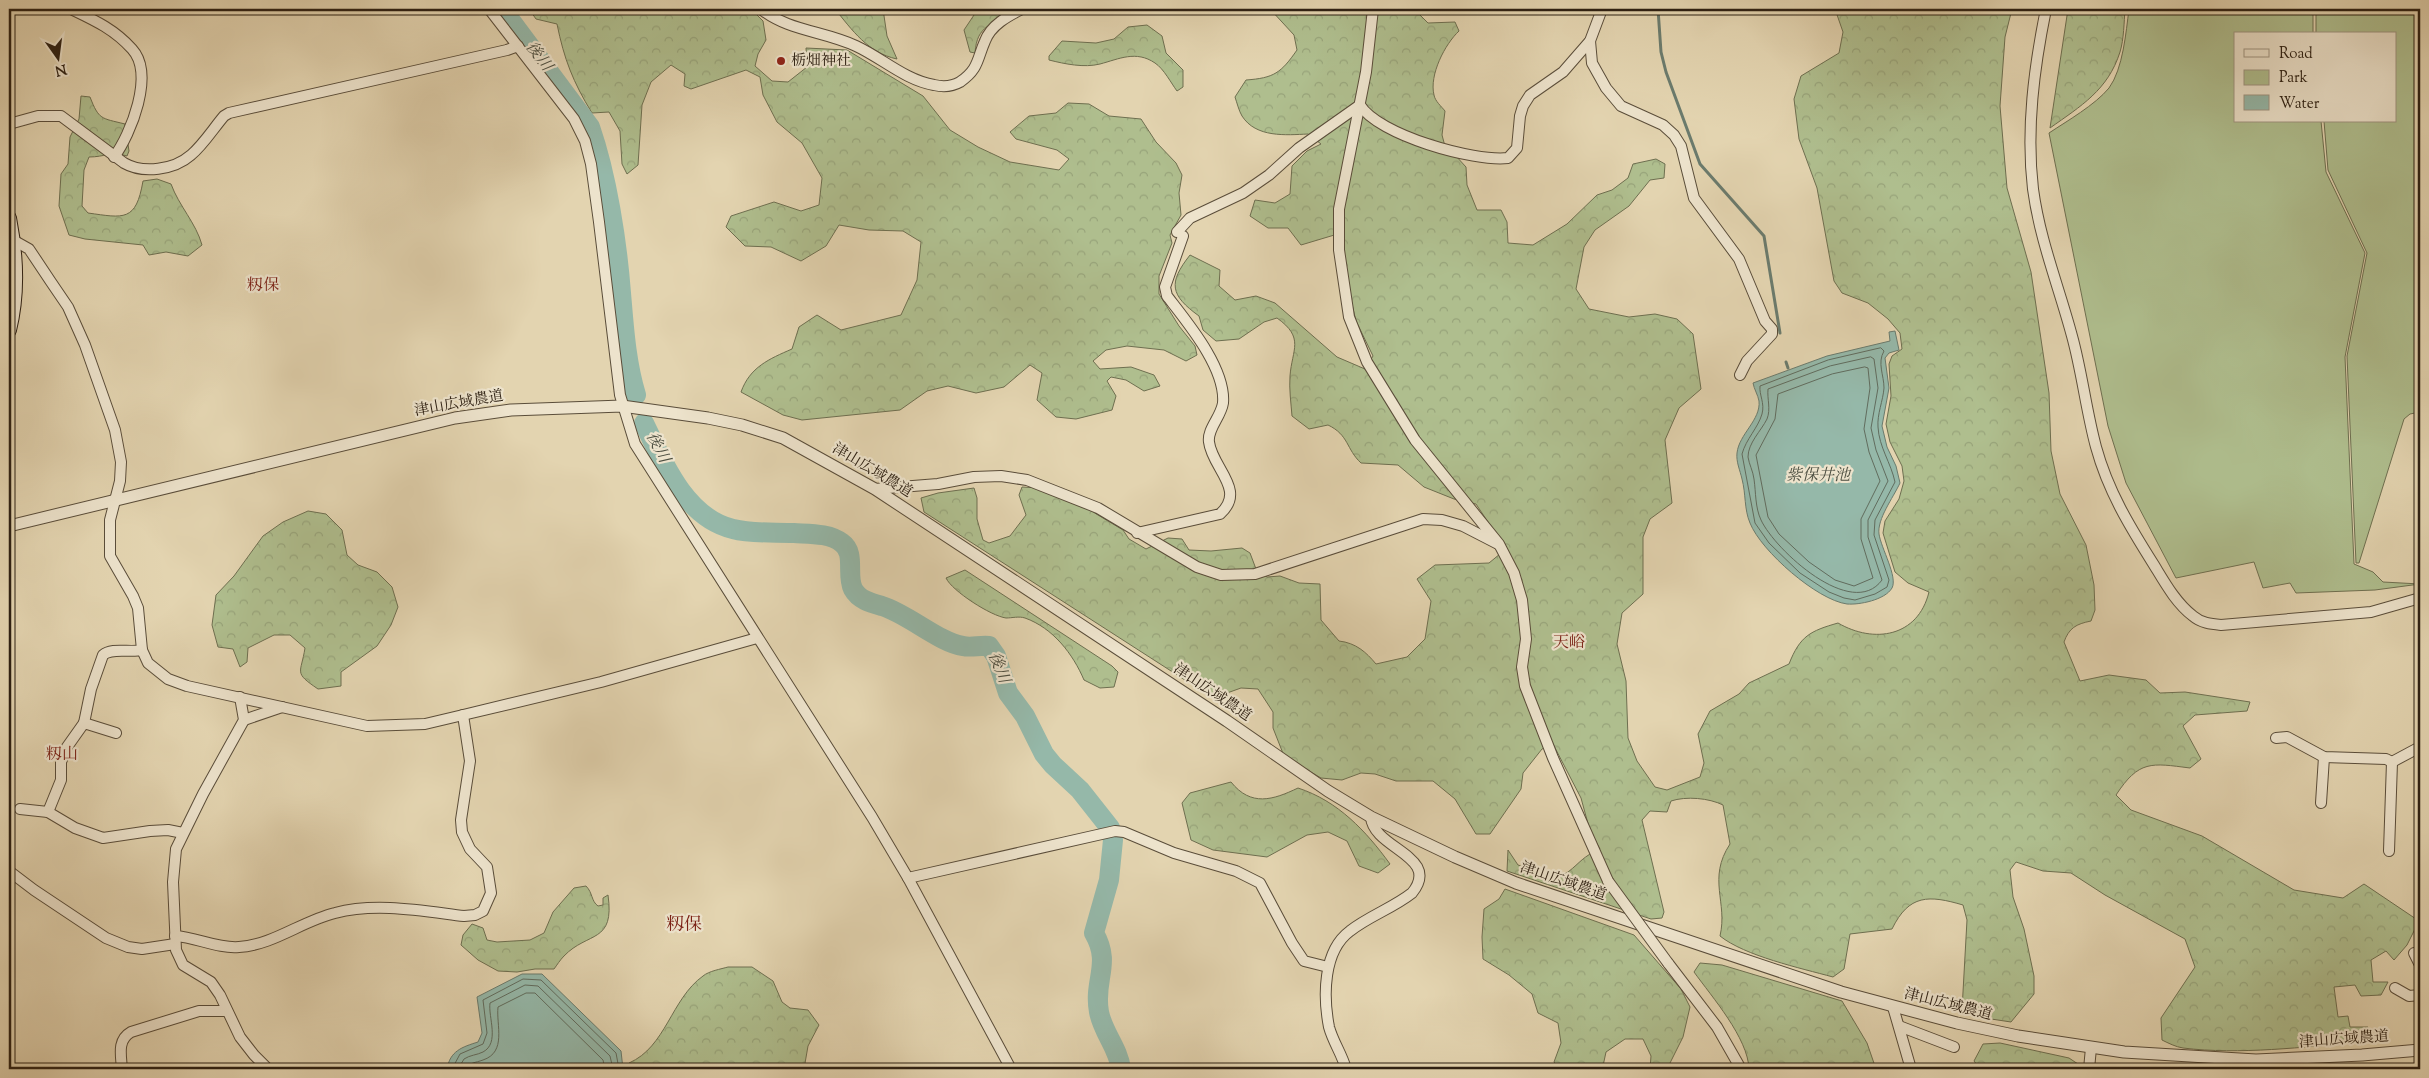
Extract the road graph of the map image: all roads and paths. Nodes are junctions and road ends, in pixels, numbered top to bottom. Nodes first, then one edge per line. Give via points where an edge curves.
1 (71, 9) edge
2 (489, 9) edge
3 (760, 9) edge
4 (1022, 9) edge
5 (1373, 9) edge
6 (1602, 9) edge
7 (2046, 9) edge
8 (1590, 41) junction
9 (518, 46) junction
10 (1360, 105) junction
11 (9, 124) edge
12 (114, 157) junction
13 (9, 218) edge
14 (13, 240) junction
15 (9, 330) edge
16 (1740, 375) dead end
17 (622, 406) junction
18 (875, 489) junction
19 (115, 499) junction
20 (9, 526) edge
21 (1137, 533) junction
22 (1499, 544) junction
23 (2420, 598) edge
24 (758, 638) junction
25 (142, 650) junction
26 (240, 697) junction
27 (283, 706) junction
28 (463, 715) junction
29 (244, 720) junction
30 (84, 723) junction
31 (116, 733) dead end
32 (2276, 738) dead end
33 (2420, 747) edge
34 (2324, 757) junction
35 (2392, 762) junction
36 (2321, 802) dead end
37 (20, 809) dead end
38 (48, 812) junction
39 (1371, 817) junction
40 (183, 833) junction
41 (2389, 851) dead end
42 (9, 870) edge
43 (908, 878) junction
44 (175, 940) junction
45 (2414, 953) dead end
46 (2420, 966) edge
47 (1328, 967) junction
48 (2395, 988) dead end
49 (2420, 995) edge
50 (1893, 1007) junction
51 (227, 1010) junction
52 (1899, 1026) junction
53 (1954, 1047) dead end
54 (2091, 1048) junction
55 (2420, 1050) edge
56 (2255, 1064) edge
57 (122, 1069) edge
58 (268, 1069) edge
59 (1010, 1069) edge
60 (1346, 1069) edge
61 (1741, 1069) edge
62 (1911, 1069) edge
63 (2089, 1069) edge

1 - 12 street via 101,22 132,49 138,59 137,114 129,135
2 - 9 street
3 - 4 street via 787,25 857,46 915,79 949,86 964,78 979,62 992,29
5 - 10 street
6 - 8 street
7 - 23 street via 2035,68 2030,147 2040,227 2073,337 2095,446 2105,477 2116,503 2170,590 2193,617 2221,625 2371,612
8 - 10 street via 1563,72 1530,95 1520,116 1517,148 1508,158 1480,157 1427,144 1371,119
8 - 16 street via 1592,63 1606,88 1622,106 1663,125 1682,146 1694,198 1739,259 1765,321 1772,329 1772,334 1747,361
9 - 12 street via 229,113 189,157 162,168 132,168
9 - 17 street via 574,119 585,141 591,164
10 - 21 street via 1243,193 1190,218 1180,234 1165,287 1210,356 1222,393 1223,404 1209,443 1229,486 1231,500 1220,514
10 - 22 street via 1339,209 1339,250 1348,318 1367,362 1415,440
11 - 12 street via 38,116 61,116
13 - 14 main road
14 - 15 main road via 15,282
14 - 19 street via 29,249 68,307 85,344 120,450 120,481
17 - 18 street, 津山広域農道 via 708,418 783,438
17 - 19 street, 津山広域農道 via 511,410 455,418
17 - 24 street via 635,444 648,467
18 - 21 street via 938,484 974,477 1001,476 1027,480 1098,508
18 - 39 street, 津山広域農道
19 - 20 street, 津山広域農道
19 - 25 street via 110,520 110,556 138,608
21 - 22 street via 1197,567 1221,576 1255,574 1423,519 1464,526
22 - 61 street, bridge via 1514,573 1522,600 1526,639 1522,667 1526,686 1553,758 1608,881 1717,1026
24 - 28 street via 601,682
24 - 43 street
25 - 26 street via 148,663 168,679
25 - 30 street via 111,651 103,655
26 - 27 street
26 - 29 street
27 - 28 street via 368,726 425,724
27 - 29 street
28 - 44 street via 470,761 462,832 470,849 487,867 491,893 483,911 464,916 353,909 241,947 231,948 199,939
29 - 40 street
30 - 31 street
30 - 38 street via 67,747 61,762 60,780
32 - 34 street via 2287,737
33 - 35 street
34 - 35 street via 2386,758
34 - 36 street
35 - 41 street
37 - 38 street
38 - 40 street via 75,828 103,838 150,831
39 - 47 street via 1372,825 1382,838 1418,867 1419,885 1400,902 1341,939
39 - 50 street, 津山広域農道 via 1516,883
40 - 44 street via 174,863
42 - 44 street via 106,938 142,949
43 - 47 street via 1111,832 1124,832 1174,853 1236,871 1260,883 1304,961
43 - 59 street
44 - 51 street via 183,965 210,982
45 - 46 street
47 - 60 street via 1330,1028
48 - 49 street via 2409,996
50 - 52 street
50 - 54 street, 津山広域農道 via 2018,1036
51 - 57 street via 199,1011 131,1032 121,1043
51 - 58 street via 245,1045
52 - 53 street
52 - 62 street
54 - 56 street, 津山広域農道
54 - 63 street
55 - 56 street, 津山広域農道

